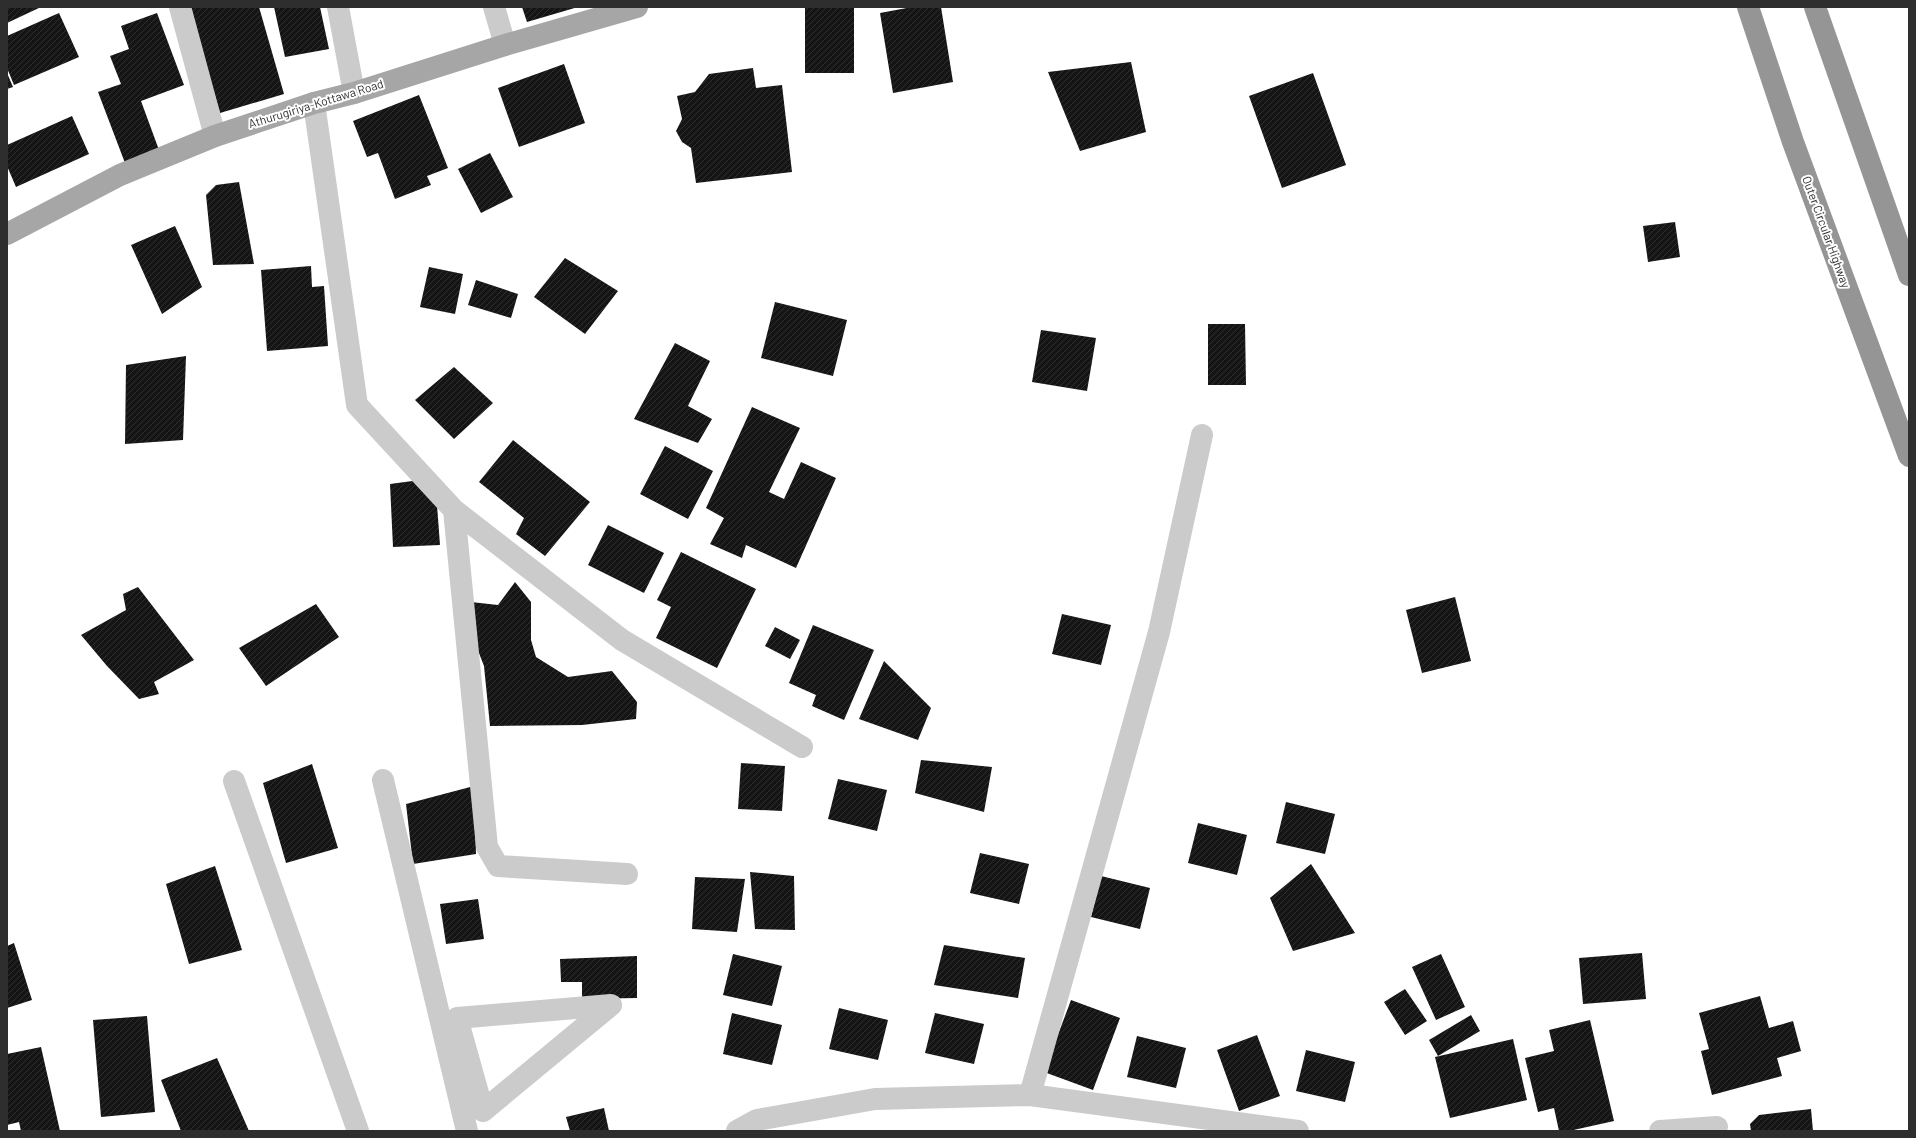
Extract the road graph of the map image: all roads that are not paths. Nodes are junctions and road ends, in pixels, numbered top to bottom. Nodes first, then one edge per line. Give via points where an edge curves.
1 (180, 7) edge
2 (338, 7) edge
3 (494, 7) edge
4 (637, 7) edge
5 (1748, 7) edge
6 (1815, 7) edge
7 (505, 45) junction
8 (354, 93) junction
9 (314, 103) junction
10 (215, 136) junction
11 (7, 234) edge
12 (1909, 276) edge
13 (1202, 435) dead end
14 (1909, 456) edge
15 (454, 510) junction
16 (802, 747) dead end
17 (384, 780) dead end
18 (234, 781) dead end
19 (626, 874) dead end
20 (1030, 1095) junction
21 (483, 1111) junction
22 (1717, 1127) dead end
23 (358, 1131) edge
24 (466, 1131) edge
25 (474, 1131) edge
26 (738, 1131) edge
27 (1298, 1131) edge
28 (1660, 1131) edge

1 - 10 street
2 - 8 street
3 - 7 street
4 - 7 main road, Athurugiriya-Kottawa Road
5 - 14 highway, Outer Circular Highway via 1793,142
6 - 12 highway
7 - 8 main road, Athurugiriya-Kottawa Road
8 - 9 main road, Athurugiriya-Kottawa Road
9 - 10 main road, Athurugiriya-Kottawa Road
9 - 15 street via 357,405
10 - 11 main road, Athurugiriya-Kottawa Road via 120,175
13 - 20 street via 1159,632
15 - 16 street via 622,640
15 - 19 street via 487,848 498,866
17 - 24 street
18 - 23 street
20 - 26 street via 875,1098 756,1120
20 - 27 street
21 - 21 street via 519,1081 611,1005 457,1018
21 - 25 street
22 - 28 street

